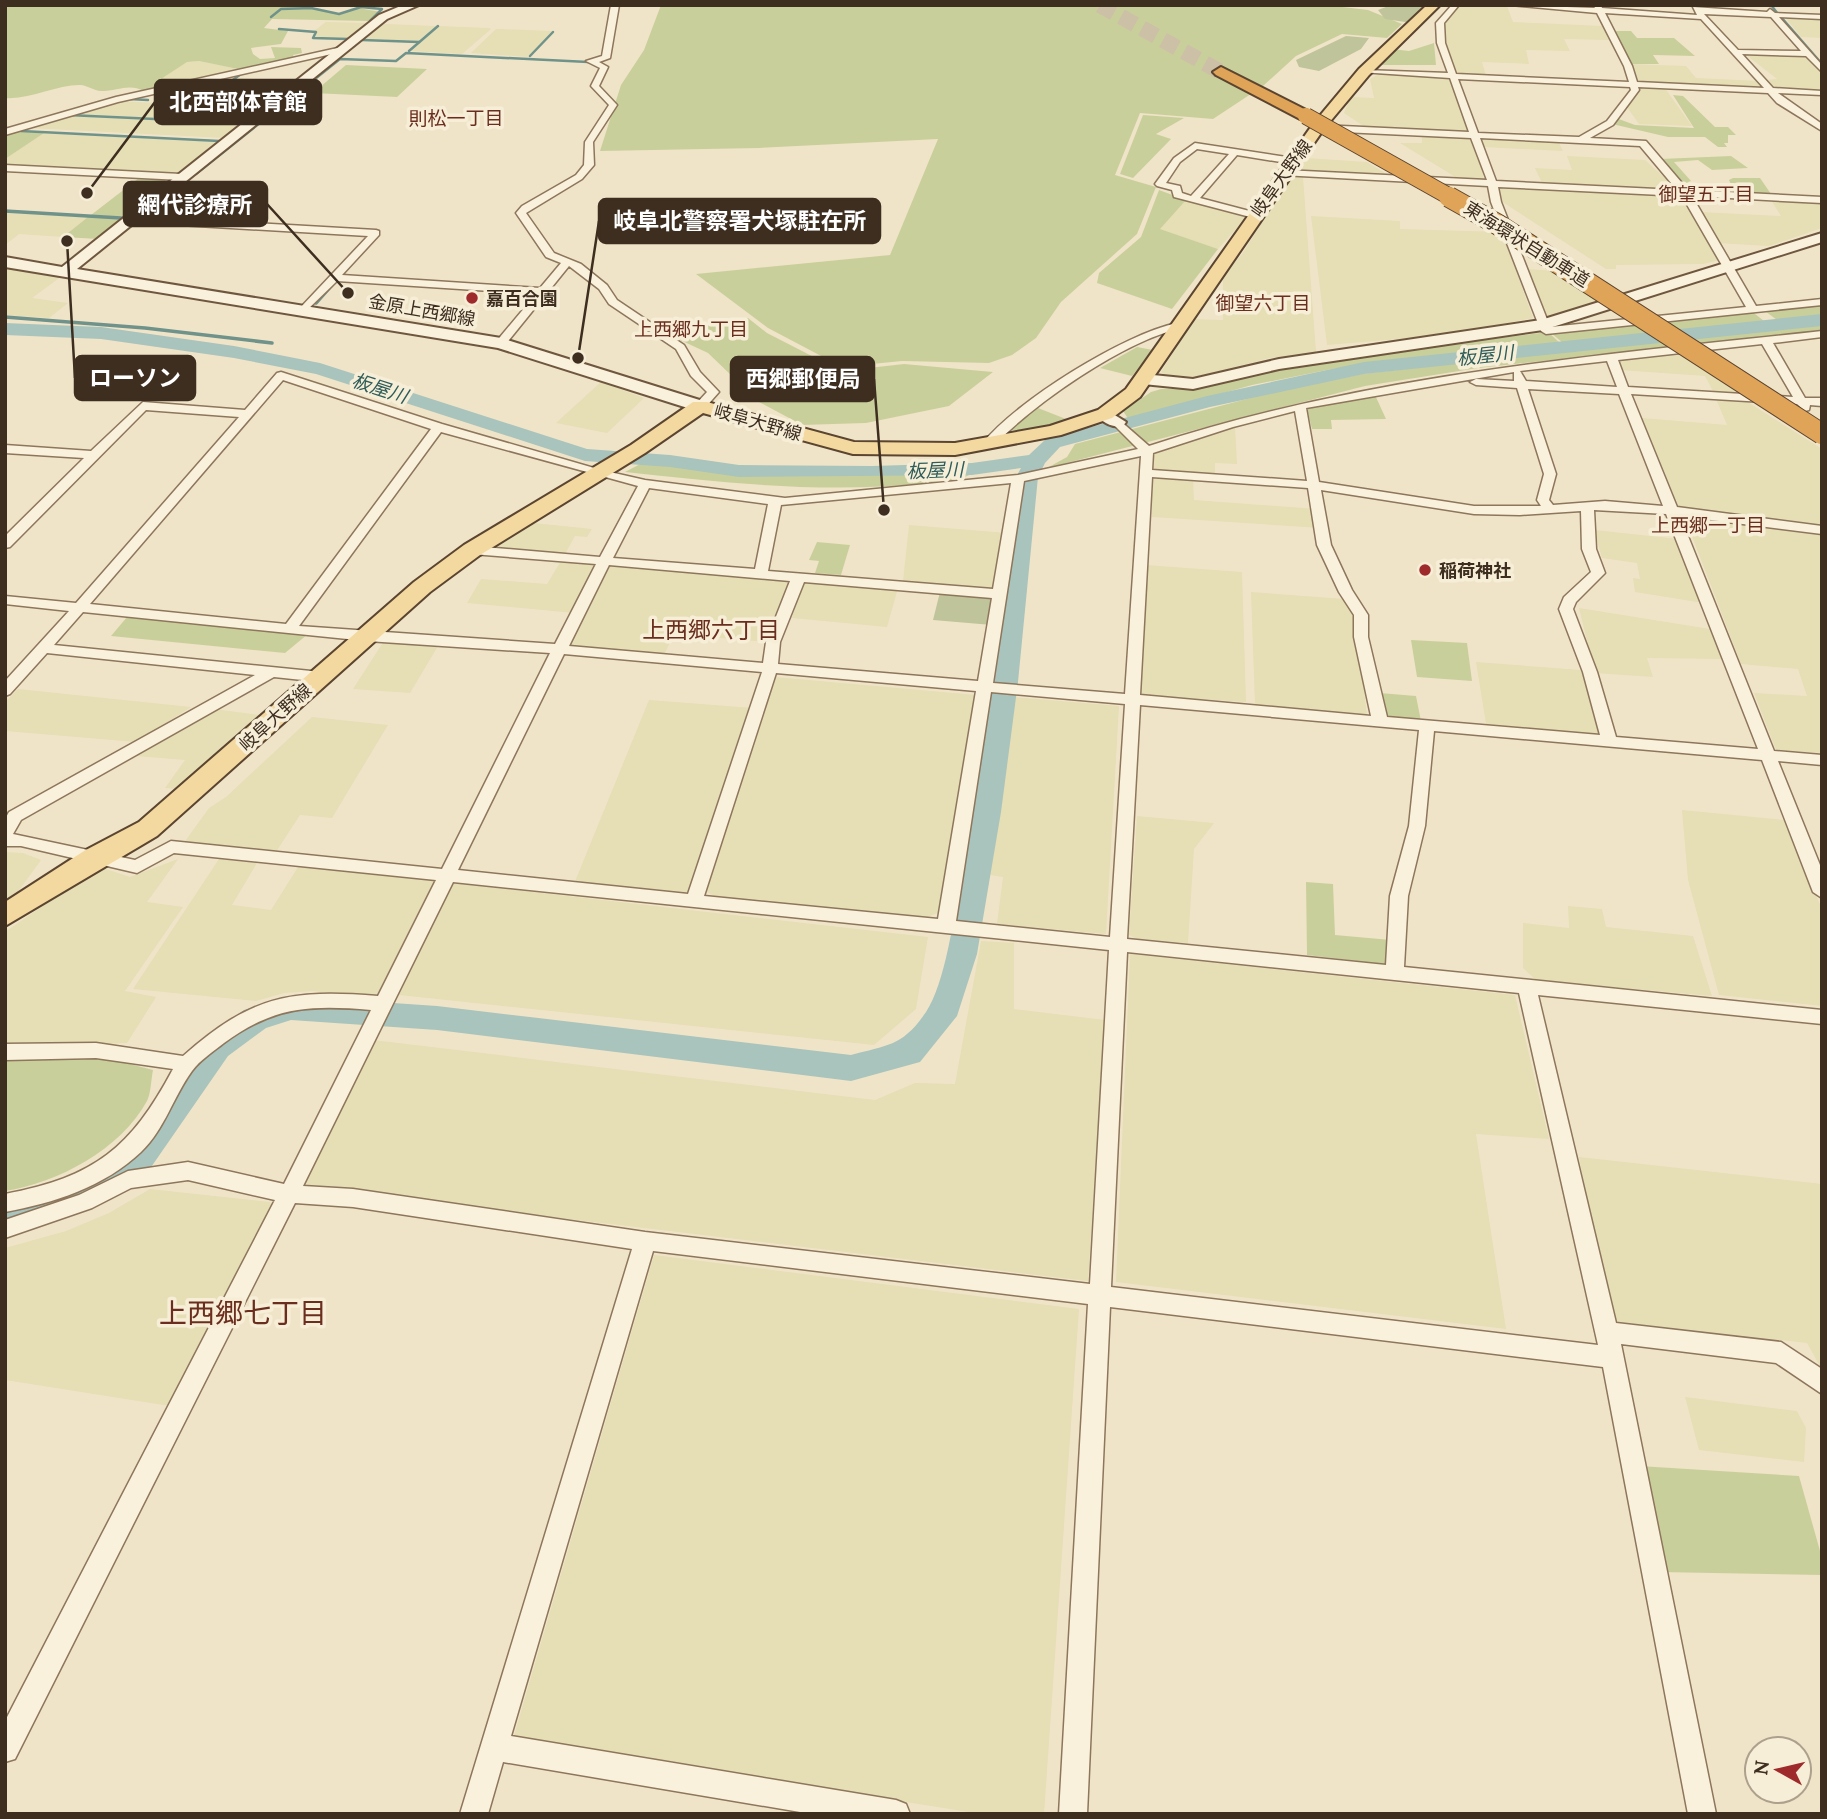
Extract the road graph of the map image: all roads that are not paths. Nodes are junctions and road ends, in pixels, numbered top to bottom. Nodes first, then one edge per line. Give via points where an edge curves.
1 (414, 5) edge
2 (615, 5) edge
3 (1434, 5) edge
4 (1456, 5) edge
5 (1514, 5) edge
6 (1765, 5) edge
7 (1811, 6) edge
8 (1599, 7) edge
9 (1697, 11) edge
10 (1774, 15) junction
11 (1798, 16) junction
12 (1822, 17) edge
13 (342, 49) junction
14 (1738, 52) junction
15 (1807, 54) junction
16 (1822, 70) edge
17 (1221, 72) tunnel mouth
18 (1364, 72) junction
19 (1452, 76) junction
20 (1635, 85) junction
21 (1773, 91) junction
22 (1822, 93) edge
23 (1312, 122) junction
24 (1822, 128) edge
25 (5, 132) edge
26 (1475, 135) junction
27 (1579, 140) junction
28 (1235, 152) junction
29 (1289, 167) junction
30 (5, 169) edge
31 (181, 177) junction
32 (1492, 182) junction
33 (1685, 193) junction
34 (1193, 200) junction
35 (1822, 200) edge
36 (1254, 215) junction
37 (129, 219) junction
38 (1822, 237) edge
39 (5, 262) edge
40 (567, 262) junction
41 (1726, 267) junction
42 (67, 270) junction
43 (334, 278) junction
44 (541, 290) junction
45 (1822, 302) edge
46 (1752, 308) junction
47 (304, 310) junction
48 (1543, 325) junction
49 (1177, 326) junction
50 (1822, 334) edge
51 (1766, 341) junction
52 (501, 343) junction
53 (1611, 358) junction
54 (1517, 368) junction
55 (1143, 379) junction
56 (1441, 379) junction
57 (1521, 384) junction
58 (1625, 391) junction
59 (1801, 401) junction
60 (1822, 402) edge
61 (700, 406) junction
62 (1300, 406) junction
63 (249, 414) junction
64 (1111, 418) junction
65 (438, 427) junction
66 (1822, 435) edge
67 (988, 444) junction
68 (1145, 447) junction
69 (5, 449) edge
70 (94, 455) junction
71 (601, 471) junction
72 (1146, 473) junction
73 (1018, 479) junction
74 (645, 484) junction
75 (1316, 485) junction
76 (775, 501) junction
77 (1587, 508) junction
78 (1550, 509) junction
79 (1672, 512) junction
80 (1822, 530) edge
81 (5, 544) edge
82 (472, 550) junction
83 (604, 562) junction
84 (761, 574) junction
85 (799, 576) junction
86 (1000, 594) junction
87 (5, 600) edge
88 (78, 608) junction
89 (291, 628) junction
90 (367, 637) junction
91 (44, 648) junction
92 (559, 651) junction
93 (770, 670) junction
94 (269, 673) junction
95 (321, 677) junction
96 (988, 688) junction
97 (5, 691) edge
98 (1132, 700) junction
99 (1380, 722) junction
100 (1427, 727) junction
101 (1610, 743) junction
102 (1767, 755) junction
103 (1822, 760) edge
104 (5, 833) edge
105 (5, 840) edge
106 (94, 858) junction
107 (447, 875) junction
108 (1822, 892) edge
109 (694, 901) junction
110 (5, 916) edge
111 (950, 927) junction
112 (1118, 947) junction
113 (1395, 974) junction
114 (1527, 986) junction
115 (384, 1004) junction
116 (1822, 1017) edge
117 (5, 1052) edge
118 (186, 1065) junction
119 (289, 1194) junction
120 (5, 1203) edge
121 (5, 1229) edge
122 (645, 1241) junction
123 (1101, 1297) junction
124 (1607, 1332) junction
125 (1610, 1357) junction
126 (1822, 1383) edge
127 (494, 1747) junction
128 (5, 1749) edge
129 (474, 1814) edge
130 (896, 1814) edge
131 (1073, 1814) edge
132 (1702, 1814) edge

1 - 13 street via 383,17
2 - 40 street via 606,58 590,61 604,67 595,86 614,105 589,142 589,165 579,177 521,214 550,255
3 - 18 main road, 岐阜大野線
4 - 19 street via 1440,23
5 - 8 street
6 - 10 street
7 - 11 street via 1790,6
8 - 9 street
8 - 20 street
9 - 10 street
9 - 14 street
10 - 11 street
10 - 15 street
11 - 12 street
13 - 25 street via 116,100
13 - 31 street
14 - 15 street
14 - 21 street
15 - 16 street
17 - 23 highway, 東海環状自動車道
18 - 19 street
18 - 23 main road, 岐阜大野線
19 - 20 street
19 - 26 street
20 - 21 street
20 - 27 street via 1632,97 1610,123
21 - 22 street
21 - 24 street via 1790,110
23 - 26 street
23 - 29 main road, 岐阜大野線
23 - 66 highway, 東海環状自動車道, bridge via 1507,230
26 - 27 street
26 - 32 street
27 - 33 street via 1643,143
28 - 29 street
28 - 34 street
28 - 34 street via 1195,146 1177,160 1160,184 1177,188 1177,195
29 - 32 street
29 - 36 main road, 岐阜大野線
30 - 31 street
31 - 37 street
32 - 33 street
32 - 48 street
33 - 35 street
33 - 41 street
34 - 36 street
36 - 49 main road, 岐阜大野線
37 - 42 street
37 - 43 street via 376,233
38 - 41 street
39 - 42 street, 金原上西郷線
40 - 44 street
40 - 61 street via 594,279 613,302 680,347 695,374 713,393
41 - 46 street
41 - 48 street
42 - 47 street, 金原上西郷線
43 - 44 street
43 - 47 street
44 - 52 street
45 - 46 street
46 - 48 street via 1546,331
47 - 52 street, 金原上西郷線
48 - 55 street via 1279,364 1193,384
49 - 55 main road, 岐阜大野線
49 - 67 street via 1157,329 1051,388 1014,416
50 - 51 street
51 - 53 street
51 - 59 street
52 - 61 street, 金原上西郷線
53 - 54 street
53 - 58 street
54 - 56 street
54 - 57 street
55 - 64 main road, 岐阜大野線
56 - 57 street
56 - 62 street
57 - 58 street
57 - 78 street via 1550,474 1543,500
58 - 59 street
58 - 79 street
59 - 60 street
59 - 66 street
61 - 67 main road, 岐阜大野線 via 853,448 956,449
61 - 71 main road, 岐阜大野線
62 - 68 street
62 - 75 street
63 - 65 street via 281,375
63 - 70 street via 143,406
63 - 88 street
64 - 67 main road, 岐阜大野線
64 - 68 street
65 - 71 street
65 - 89 street
68 - 72 street
68 - 73 street
69 - 70 street
70 - 81 street
71 - 74 street
71 - 82 main road, 岐阜大野線
72 - 75 street
72 - 98 street
73 - 76 street
73 - 86 street
74 - 76 street
74 - 83 street
75 - 78 street via 1474,510
75 - 99 street via 1324,545 1361,615 1361,637
76 - 84 street
77 - 78 street
77 - 79 street via 1605,505
77 - 101 street via 1589,549 1598,573 1569,600 1566,609
79 - 80 street
79 - 102 street
82 - 83 street
82 - 90 main road, 岐阜大野線
83 - 84 street
83 - 92 street
84 - 85 street
85 - 86 street
85 - 93 street via 774,642
86 - 96 street
87 - 88 street
88 - 89 street
88 - 91 street
89 - 90 street
90 - 92 street
90 - 95 main road, 岐阜大野線
91 - 94 street
91 - 97 street
92 - 93 street
92 - 107 street
93 - 96 street
93 - 109 street
94 - 95 street
94 - 104 street via 15,816
95 - 106 main road, 岐阜大野線 via 148,829
96 - 98 street
96 - 111 street
98 - 99 street
98 - 112 street
99 - 100 street
100 - 101 street
100 - 113 street via 1417,826 1399,896
101 - 102 street
102 - 103 street
102 - 108 street
105 - 106 street
106 - 107 street via 137,867 170,847
106 - 110 main road, 岐阜大野線
107 - 109 street
107 - 115 street
109 - 111 street
111 - 112 street
112 - 113 street
112 - 123 street
113 - 114 street
114 - 116 street
114 - 124 street
115 - 118 street via 291,1000 248,1015
115 - 119 street
117 - 118 street via 79,1049 140,1053
118 - 120 street via 165,1106 126,1154 67,1186
119 - 121 street via 188,1171 128,1180 85,1202
119 - 122 street via 353,1198
119 - 128 street
122 - 123 street
122 - 127 street
123 - 125 street
123 - 131 street
124 - 125 street
124 - 126 street via 1781,1353
125 - 132 street
127 - 129 street
127 - 130 street

